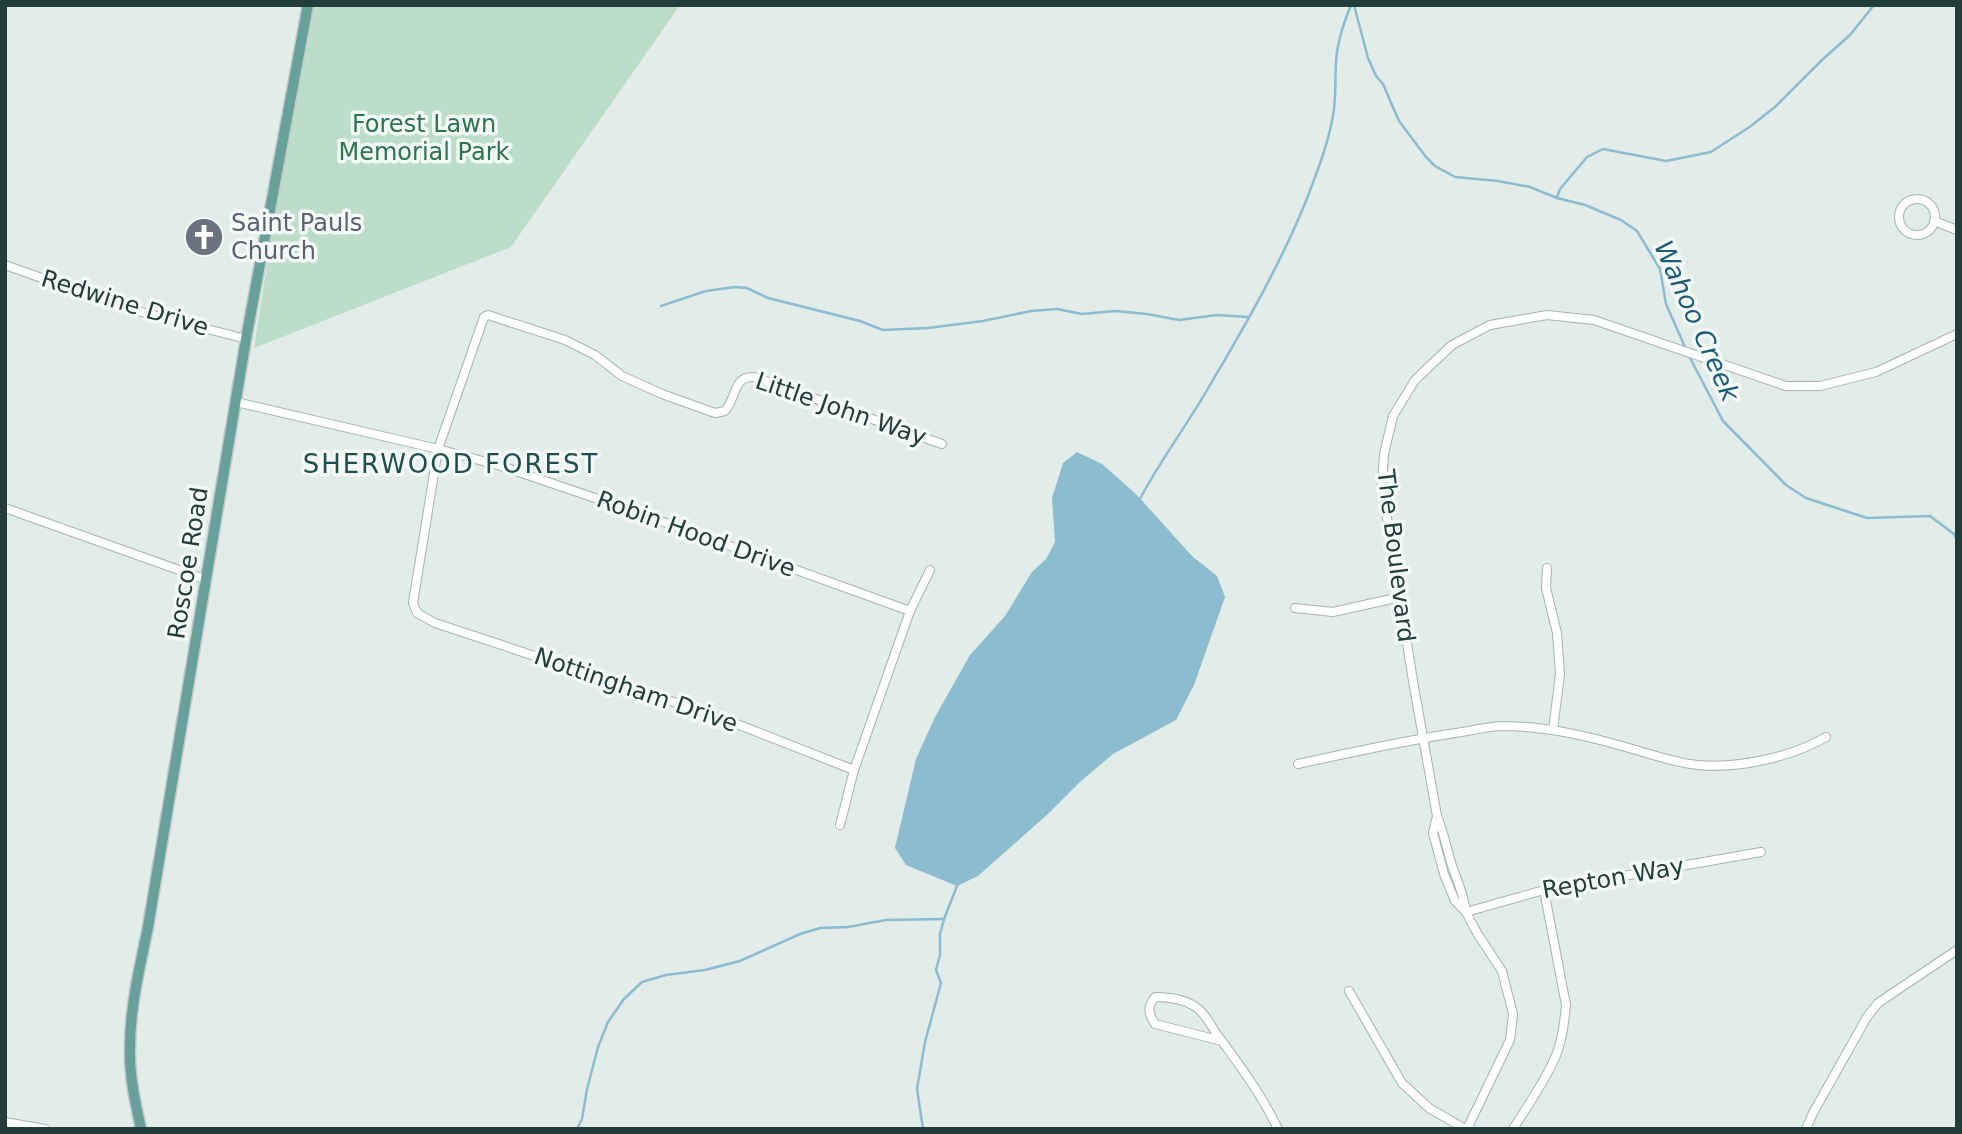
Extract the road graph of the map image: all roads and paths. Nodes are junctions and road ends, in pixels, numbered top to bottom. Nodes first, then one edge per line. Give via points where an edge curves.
1 (308, 5) edge
2 (1934, 221) junction
3 (1957, 230) edge
4 (5, 265) edge
5 (1957, 334) edge
6 (246, 339) junction
7 (236, 402) junction
8 (943, 444) dead end
9 (438, 449) junction
10 (5, 508) edge
11 (1547, 568) dead end
12 (930, 570) dead end
13 (207, 580) junction
14 (1399, 597) junction
15 (1295, 608) dead end
16 (910, 611) junction
17 (1553, 730) junction
18 (1826, 737) dead end
19 (1424, 738) junction
20 (1298, 764) dead end
21 (854, 769) junction
22 (840, 825) dead end
23 (1761, 852) dead end
24 (1544, 890) junction
25 (1466, 912) junction
26 (1957, 950) edge
27 (1349, 990) dead end
28 (1222, 1041) junction
29 (5, 1122) edge
30 (45, 1129) edge
31 (141, 1129) edge
32 (1278, 1129) edge
33 (1466, 1129) edge
34 (1513, 1129) edge
35 (1807, 1129) edge

1 - 6 main road, Roscoe Road
2 - 2 street via 1926,233 1910,234 1898,219 1900,209 1914,198 1934,210
2 - 3 street
4 - 6 street, Redwine Drive via 126,307
5 - 14 street, The Boulevard via 1876,372 1820,386 1786,386 1594,320 1547,315 1490,325 1452,345 1415,380 1393,416 1382,486
6 - 7 main road, Roscoe Road
7 - 9 street, Robin Hood Drive
7 - 13 main road, Roscoe Road
8 - 9 street, Little John Way via 754,376 740,380 729,407 715,412 622,376 565,341 488,315
9 - 16 street, Robin Hood Drive via 636,512
9 - 21 street, Nottingham Drive via 413,603 417,613
10 - 13 street
11 - 17 street via 1560,674
12 - 16 street
13 - 31 main road, Roscoe Road via 134,996 130,1048
14 - 15 street via 1333,612
14 - 19 street, The Boulevard
16 - 21 street
17 - 18 street via 1698,765 1763,760
17 - 19 street via 1499,726
19 - 20 street
19 - 25 street, The Boulevard via 1437,816
21 - 22 street
23 - 24 street, Repton Way
24 - 25 street, Repton Way
24 - 34 street via 1565,1014 1554,1060
25 - 33 street, The Boulevard via 1503,971 1513,1014 1510,1040
26 - 35 street via 1878,1003
27 - 33 street via 1402,1083 1429,1108
28 - 28 street via 1194,1005 1155,996 1149,1005 1155,1024
28 - 32 street
29 - 30 street

